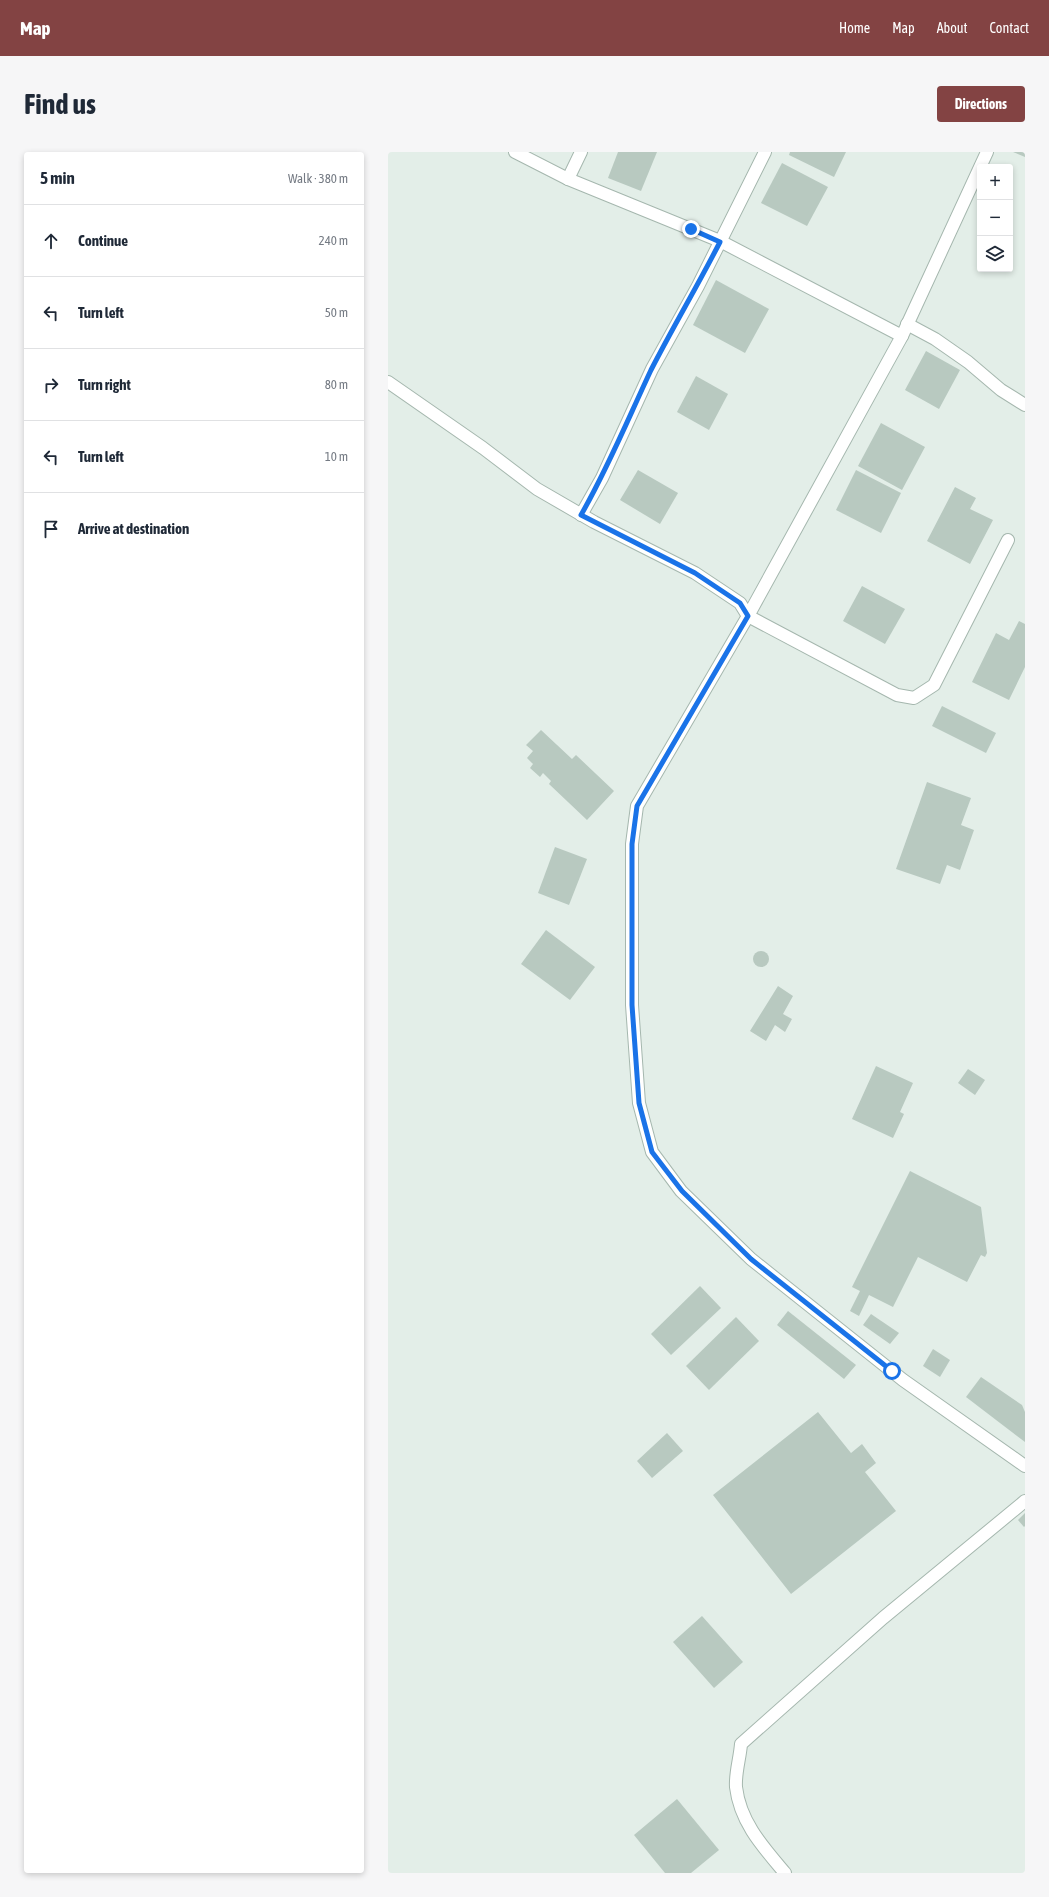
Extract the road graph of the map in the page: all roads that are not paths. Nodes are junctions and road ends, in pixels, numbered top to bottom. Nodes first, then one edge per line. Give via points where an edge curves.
1 (515, 152) edge
2 (581, 152) edge
3 (765, 152) edge
4 (987, 152) edge
5 (568, 179) junction
6 (720, 242) junction
7 (907, 324) junction
8 (902, 336) junction
9 (388, 382) edge
10 (1025, 405) edge
11 (581, 515) junction
12 (1008, 540) dead end
13 (748, 616) junction
14 (1025, 1466) edge
15 (1025, 1501) edge
16 (785, 1873) edge

1 - 5 street
2 - 5 street
3 - 6 street
4 - 7 street
5 - 6 street
6 - 8 street
6 - 11 street via 652,369 602,478
7 - 8 street
7 - 10 street via 935,339 1001,390
8 - 13 street
9 - 11 street via 483,448 537,490
11 - 13 street via 695,573 740,603
12 - 13 street via 934,685 914,698 897,694
13 - 14 street via 637,806 632,844 632,1005 639,1103 652,1152 682,1191 751,1259 903,1380
15 - 16 street via 883,1618 741,1744 736,1785 740,1808 753,1835

